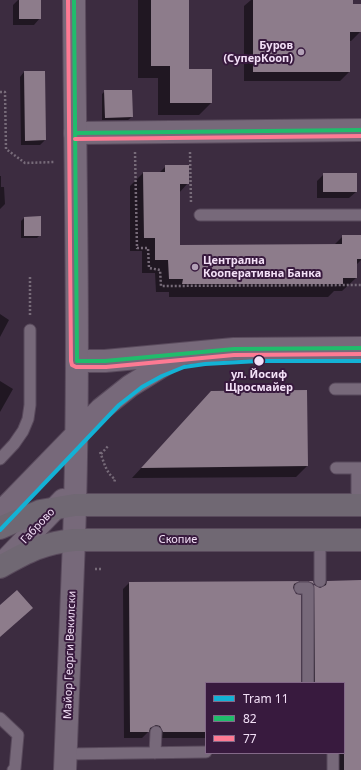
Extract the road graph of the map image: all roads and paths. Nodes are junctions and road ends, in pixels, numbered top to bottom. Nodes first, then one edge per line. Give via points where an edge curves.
1 (74, 0) edge
2 (0, 92) edge
3 (361, 130) edge
4 (75, 132) junction
5 (189, 132) junction
6 (135, 160) dead end
7 (75, 161) junction
8 (200, 215) joint
9 (361, 216) edge
10 (30, 277) dead end
11 (361, 285) edge
12 (30, 330) joint
13 (361, 348) edge
14 (180, 355) junction
15 (77, 361) junction
16 (335, 389) dead end
17 (361, 389) edge
18 (77, 434) junction
19 (109, 445) dead end
20 (0, 459) edge
21 (336, 468) dead end
22 (359, 468) edge
23 (114, 482) dead end
24 (69, 500) junction
25 (359, 505) edge
26 (0, 513) edge
27 (0, 528) edge
28 (74, 540) junction
29 (320, 540) junction
30 (361, 540) edge
31 (0, 567) edge
32 (95, 569) dead end
33 (101, 569) dead end
34 (320, 581) dead end
35 (300, 588) dead end
36 (308, 682) edge
37 (0, 718) edge
38 (156, 732) dead end
39 (205, 752) edge
40 (155, 753) junction
41 (333, 754) edge
42 (65, 762) edge
43 (13, 770) edge
44 (333, 770) edge

1 - 4 street, Майор Георги Векилски
2 - 7 path via 5,92 6,149 25,163
3 - 5 street
4 - 5 street
4 - 7 street, Майор Георги Векилски
5 - 8 path via 191,216
6 - 11 path via 137,248 148,248 149,268 160,270 162,286
7 - 15 street, Майор Георги Векилски
8 - 9 lane
10 - 12 path
12 - 20 lane via 28,419 14,444
13 - 14 street via 234,349
14 - 15 street
14 - 18 street via 130,386 101,409
15 - 18 street, Майор Георги Векилски
16 - 17 lane
18 - 24 street, Майор Георги Векилски
18 - 26 street
19 - 23 path via 101,453 110,476 115,479
21 - 22 lane
22 - 25 lane
24 - 25 main road
24 - 27 main road
24 - 28 street, Майор Георги Векилски
24 - 31 street, Габрово
28 - 29 main road, Скопие
28 - 31 main road, Скопие via 42,546
28 - 42 street, Майор Георги Векилски
29 - 30 main road, Скопие
29 - 34 lane
32 - 33 path
35 - 36 lane via 308,588
37 - 43 lane via 18,735
38 - 40 lane
39 - 40 lane
40 - 42 lane
41 - 44 lane

